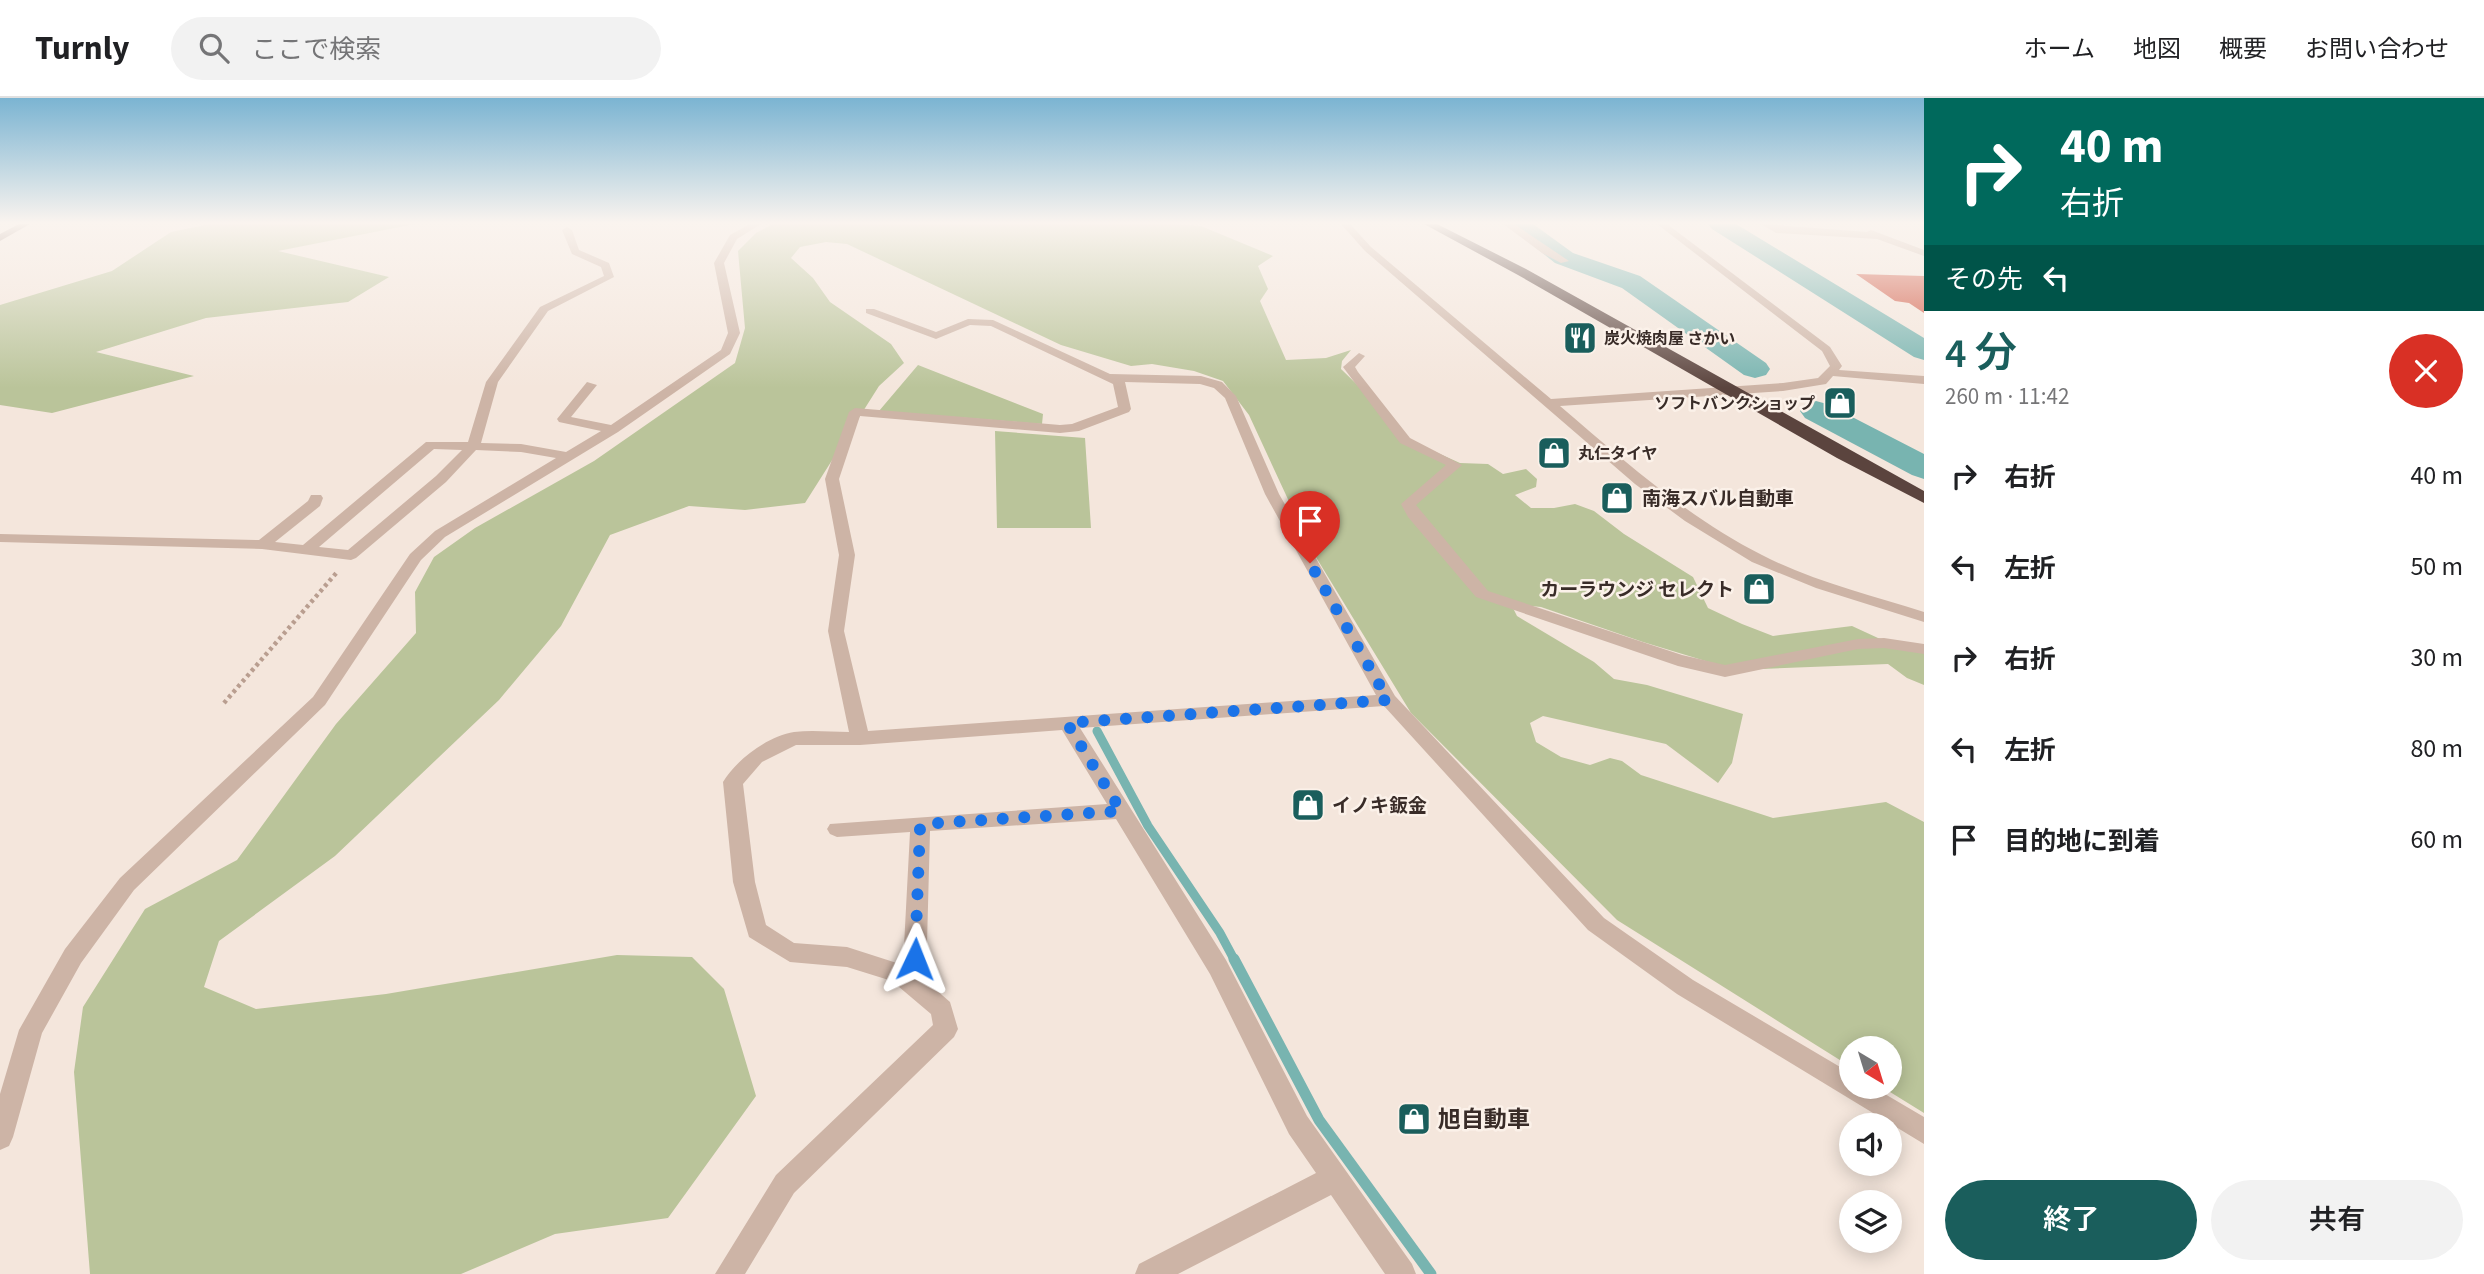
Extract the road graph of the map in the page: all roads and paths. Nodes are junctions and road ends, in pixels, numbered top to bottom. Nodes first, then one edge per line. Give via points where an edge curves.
1 (605, 279) edge
2 (722, 279) edge
3 (1403, 279) edge
4 (1534, 279) edge
5 (1553, 279) edge
6 (1733, 279) edge
7 (870, 311) dead end
8 (1359, 356) dead end
9 (1831, 372) junction
10 (1109, 377) junction
11 (1924, 380) edge
12 (591, 385) dead end
13 (1751, 388) junction
14 (1731, 390) junction
15 (1549, 403) junction
16 (613, 429) junction
17 (473, 446) junction
18 (569, 456) junction
19 (1924, 484) edge
20 (316, 498) dead end
21 (1924, 498) edge
22 (0, 538) edge
23 (262, 545) junction
24 (306, 550) junction
25 (351, 555) junction
26 (1924, 617) edge
27 (1924, 649) edge
28 (1388, 700) junction
29 (224, 703) dead end
30 (1067, 723) junction
31 (860, 738) junction
32 (1121, 811) junction
33 (923, 824) junction
34 (837, 829) dead end
35 (914, 985) junction
36 (1924, 1131) edge
37 (0, 1137) edge
38 (1335, 1178) junction
39 (729, 1274) edge
40 (1149, 1274) edge
41 (1402, 1274) edge

1 - 17 street via 544,309 492,382
2 - 16 street via 734,333 726,352
3 - 15 street
4 - 14 highway
5 - 13 highway
6 - 9 street via 1826,349 1836,366
7 - 10 street via 936,336 968,322 993,323
8 - 27 street via 1349,367 1352,374 1379,402 1397,431 1411,444 1455,465 1408,504 1482,594 1678,660 1725,671 1858,644
9 - 11 street
9 - 13 street via 1822,381
10 - 28 street via 1201,380 1218,384 1230,396 1272,494
10 - 31 street via 1119,382 1125,409 1074,428 855,412 832,479 847,555 836,631
12 - 16 street via 563,419
13 - 14 street
13 - 19 highway
14 - 15 street
14 - 21 highway
15 - 26 street via 1650,489 1757,559
16 - 18 street
17 - 18 street
17 - 24 street via 431,445
17 - 25 street
18 - 37 street via 440,534 415,557 318,701 127,884 73,956 31,1030
20 - 23 street via 316,503
22 - 23 street
23 - 24 street
24 - 25 street
25 - 29 path
28 - 30 street
28 - 36 street via 1596,924 1685,987
30 - 31 street
30 - 32 street
31 - 35 street via 793,739 755,757 733,782 744,882 757,930 790,952 847,957 901,974
32 - 33 street
32 - 38 street via 1218,967 1298,1125
33 - 34 street
33 - 35 street
35 - 39 street via 942,1009 946,1029 785,1184
38 - 40 street
38 - 41 street

